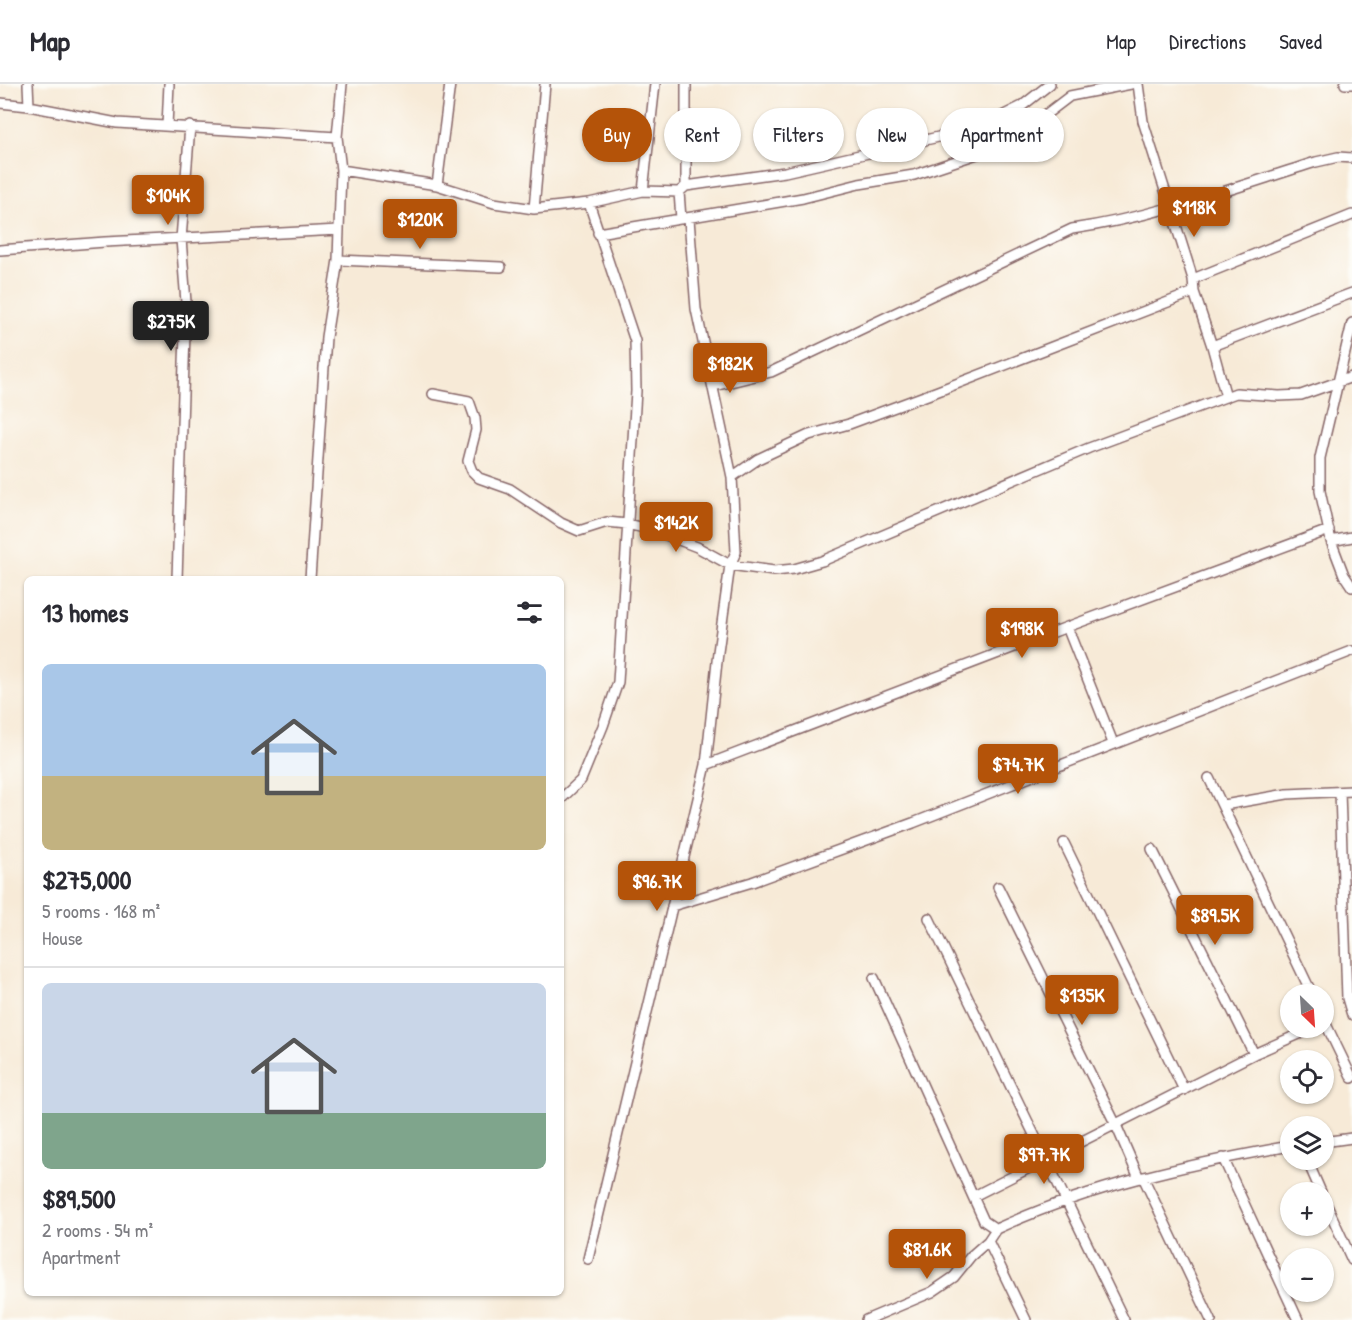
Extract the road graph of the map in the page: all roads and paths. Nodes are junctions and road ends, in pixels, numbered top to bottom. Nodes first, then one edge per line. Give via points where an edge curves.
1 (28, 84) edge
2 (169, 84) edge
3 (342, 84) edge
4 (450, 84) edge
5 (545, 84) edge
6 (655, 84) edge
7 (686, 84) edge
8 (1050, 84) edge
9 (1131, 84) edge
10 (1138, 84) edge
11 (1345, 84) edge
12 (1352, 84) edge
13 (0, 103) edge
14 (29, 106) junction
15 (167, 126) junction
16 (190, 126) junction
17 (337, 136) junction
18 (1352, 158) edge
19 (341, 170) junction
20 (436, 185) junction
21 (683, 189) junction
22 (643, 191) junction
23 (589, 203) junction
24 (1170, 207) junction
25 (534, 209) junction
26 (1352, 215) edge
27 (685, 219) junction
28 (339, 230) junction
29 (598, 233) junction
30 (181, 239) junction
31 (0, 250) edge
32 (338, 260) junction
33 (501, 267) dead end
34 (1193, 279) junction
35 (1194, 292) junction
36 (1352, 293) edge
37 (1352, 323) edge
38 (1212, 346) junction
39 (1352, 377) edge
40 (1337, 383) junction
41 (714, 386) junction
42 (433, 394) dead end
43 (1226, 397) junction
44 (732, 477) junction
45 (627, 524) junction
46 (1329, 530) junction
47 (1352, 537) edge
48 (1331, 541) junction
49 (730, 565) junction
50 (177, 576) edge
51 (310, 576) edge
52 (1352, 586) edge
53 (1067, 627) junction
54 (1352, 651) edge
55 (1113, 743) junction
56 (706, 765) junction
57 (1209, 778) dead end
58 (1352, 791) edge
59 (1340, 792) junction
60 (564, 796) edge
61 (1224, 805) junction
62 (1064, 843) dead end
63 (1152, 849) dead end
64 (999, 887) dead end
65 (672, 906) junction
66 (928, 918) dead end
67 (874, 978) dead end
68 (1307, 984) edge
69 (1352, 1015) edge
70 (1290, 1038) edge
71 (1332, 1038) edge
72 (1254, 1054) junction
73 (1352, 1078) edge
74 (1184, 1090) junction
75 (1116, 1125) junction
76 (1352, 1138) edge
77 (1334, 1140) edge
78 (1280, 1148) edge
79 (1046, 1158) junction
80 (1223, 1158) junction
81 (1141, 1177) junction
82 (974, 1196) junction
83 (1066, 1200) junction
84 (1334, 1221) edge
85 (996, 1229) junction
86 (988, 1241) junction
87 (588, 1259) dead end
88 (1352, 1260) edge
89 (866, 1320) edge
90 (1026, 1320) edge
91 (1124, 1320) edge
92 (1211, 1320) edge
93 (1298, 1320) edge

1 - 14 street
2 - 15 street
3 - 17 street
4 - 20 street
5 - 25 street
6 - 22 street
7 - 21 street
8 - 21 street via 1022,106 978,128 784,172
9 - 27 street via 1070,96 1006,144 934,168 803,198
10 - 24 street via 1143,121
11 - 12 street
13 - 14 street
14 - 15 street via 117,123
15 - 16 street
16 - 17 street
16 - 30 street
17 - 19 street
18 - 24 street via 1316,162
19 - 20 street
19 - 28 street
20 - 25 street
21 - 22 street
21 - 27 street
22 - 23 street
23 - 25 street
23 - 29 street
24 - 34 street
24 - 41 street via 1072,229 771,372
26 - 34 street
27 - 29 street
27 - 41 street via 696,309
28 - 30 street
28 - 32 street
29 - 45 street via 635,341 636,391
30 - 31 street
30 - 50 street via 186,302
32 - 33 street
32 - 51 street via 326,337
34 - 35 street
35 - 38 street
35 - 44 street via 849,424 809,435 758,459
36 - 38 street
37 - 40 street
38 - 43 street
39 - 40 street
40 - 43 street via 1301,395 1236,393
40 - 46 street via 1320,458 1320,491
41 - 44 street
42 - 45 street via 469,401 476,430 468,461 478,478 510,489 561,524 579,531 607,522
43 - 49 street via 1089,448 822,561 774,571
44 - 49 street via 736,552
45 - 49 street via 697,547
45 - 60 street via 618,682 580,780
46 - 48 street
46 - 53 street
47 - 48 street
48 - 52 street
49 - 56 street
53 - 55 street
53 - 56 street
54 - 55 street
55 - 65 street via 902,827 752,882
56 - 65 street
57 - 61 street
58 - 59 street
59 - 61 street via 1287,794
59 - 69 street via 1347,998
61 - 68 street
62 - 74 street
63 - 72 street
64 - 75 street
65 - 87 street
66 - 79 street
67 - 82 street
70 - 72 street
71 - 73 street
72 - 74 street
74 - 75 street
75 - 79 street
75 - 81 street
76 - 77 street
78 - 80 street
79 - 82 street
79 - 83 street
80 - 81 street
80 - 93 street
81 - 83 street
81 - 92 street
82 - 85 street via 984,1221
83 - 85 street
83 - 91 street
84 - 88 street
85 - 86 street
86 - 89 street via 954,1277 932,1292
86 - 90 street

